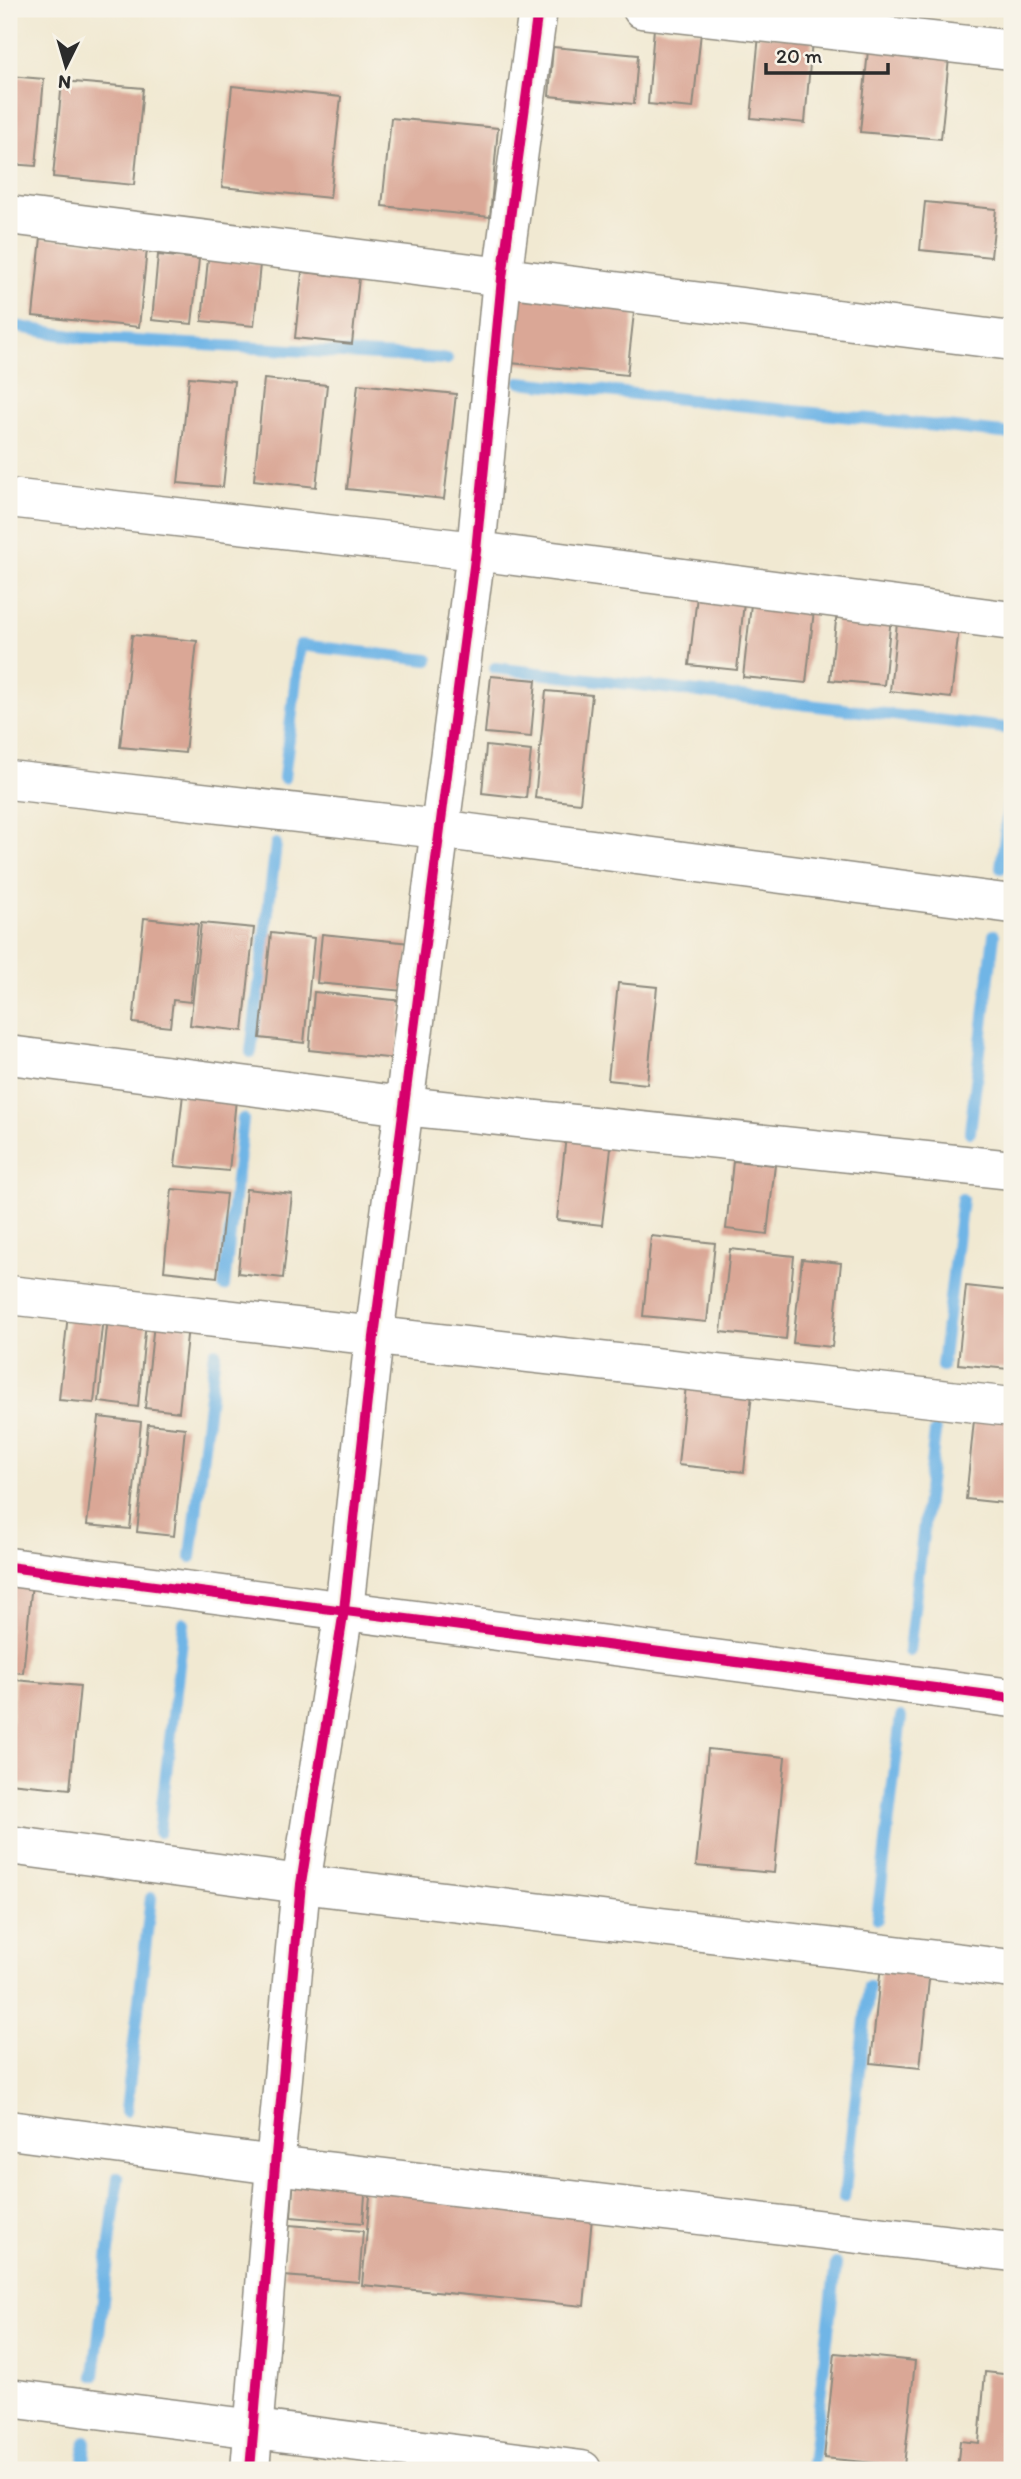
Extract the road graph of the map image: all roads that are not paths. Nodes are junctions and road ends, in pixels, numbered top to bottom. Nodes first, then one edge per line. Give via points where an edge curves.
1 (538, 9) edge
2 (642, 9) edge
3 (1012, 50) edge
4 (9, 215) edge
5 (502, 278) junction
6 (1012, 341) edge
7 (9, 498) edge
8 (476, 551) junction
9 (1012, 621) edge
10 (9, 780) edge
11 (439, 830) junction
12 (1012, 904) edge
13 (9, 1055) edge
14 (404, 1106) junction
15 (1012, 1170) edge
16 (9, 1295) edge
17 (374, 1337) junction
18 (1012, 1407) edge
19 (9, 1567) edge
20 (344, 1610) junction
21 (1012, 1698) edge
22 (9, 1846) edge
23 (301, 1884) junction
24 (1012, 1969) edge
25 (9, 2130) edge
26 (275, 2165) junction
27 (1012, 2252) edge
28 (9, 2398) edge
29 (254, 2429) junction
30 (250, 2470) edge
31 (582, 2470) edge

1 - 5 street
2 - 3 street
4 - 5 street
5 - 6 street
5 - 8 street
7 - 8 street
8 - 9 street
8 - 11 street
10 - 11 street
11 - 12 street
11 - 14 street
13 - 14 street
14 - 15 street
14 - 17 street
16 - 17 street
17 - 18 street
17 - 20 street
19 - 20 street
20 - 21 street
20 - 23 street
22 - 23 street
23 - 24 street
23 - 26 street
25 - 26 street
26 - 27 street
26 - 29 street
28 - 29 street
29 - 30 street
29 - 31 street

